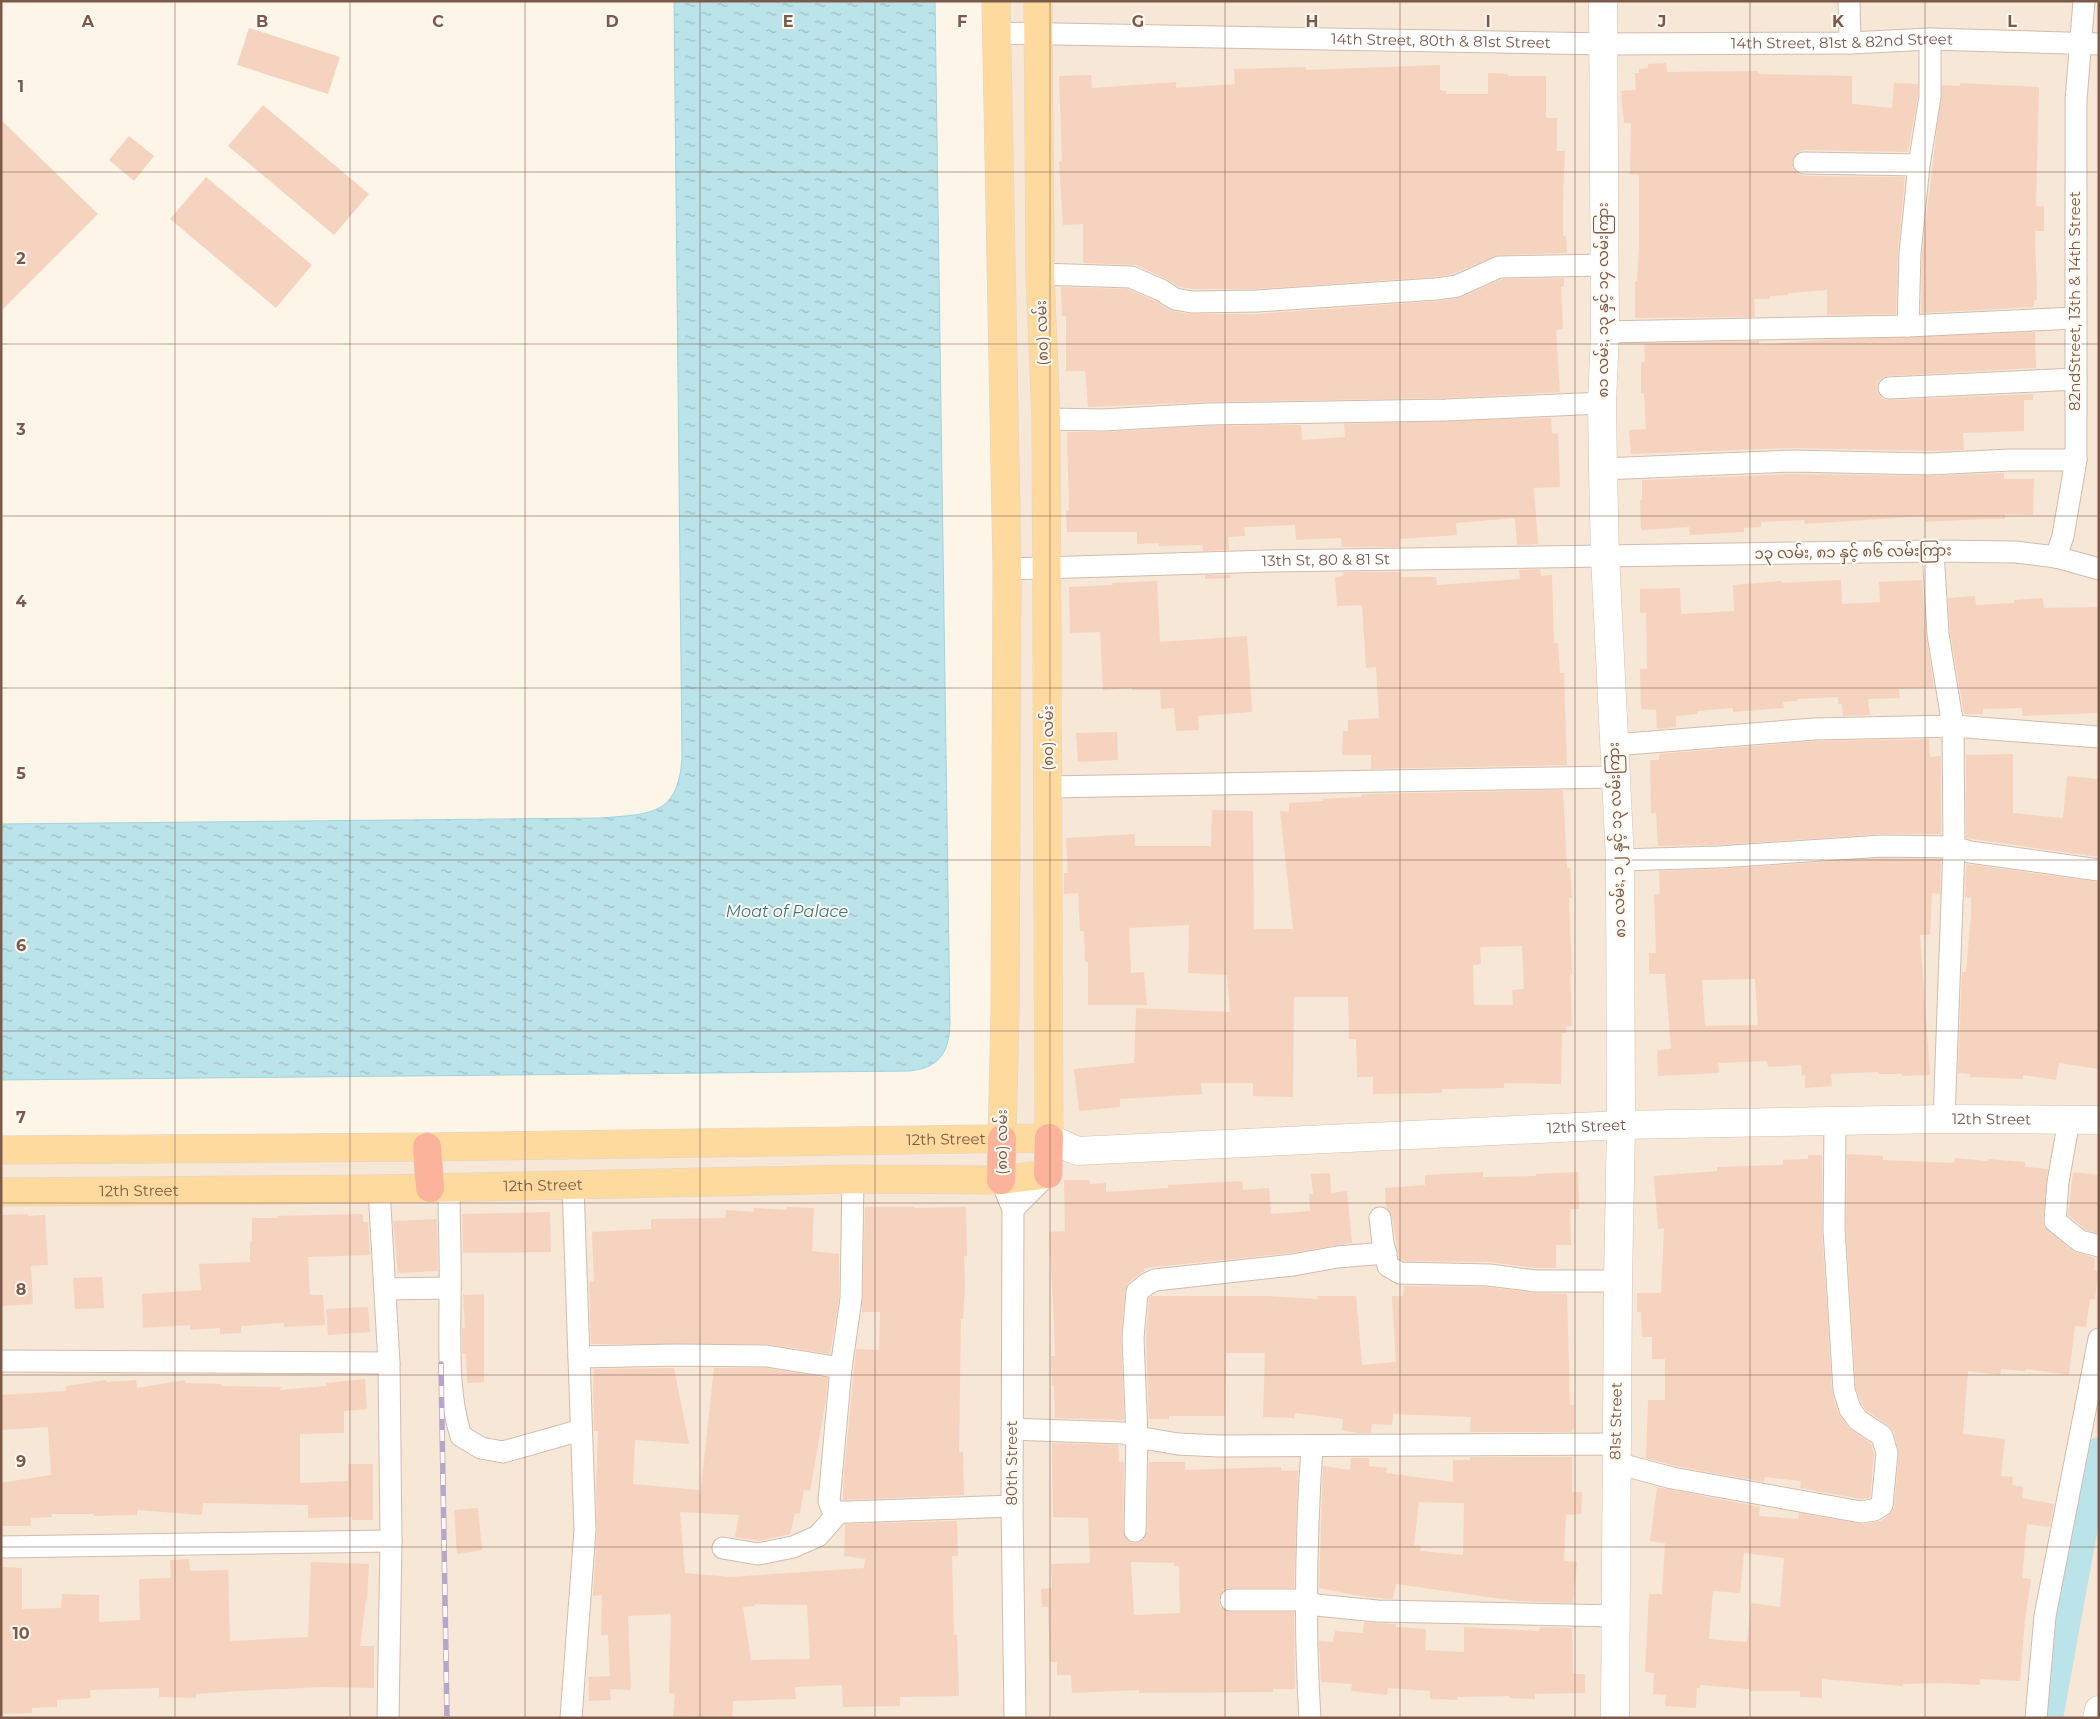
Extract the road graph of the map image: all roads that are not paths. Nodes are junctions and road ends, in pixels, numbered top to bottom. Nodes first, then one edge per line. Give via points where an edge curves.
1 (996, 1) edge
2 (1038, 1) edge
3 (1603, 1) edge
4 (1849, 1) edge
5 (2084, 1) edge
6 (996, 33) junction
7 (1038, 33) junction
8 (1930, 39) junction
9 (1850, 43) junction
10 (2090, 43) edge
11 (1604, 44) junction
12 (1804, 164) dead end
13 (1919, 165) junction
14 (1604, 265) junction
15 (1040, 274) junction
16 (2075, 318) junction
17 (1908, 326) junction
18 (1604, 332) junction
19 (2076, 379) junction
20 (1889, 388) dead end
21 (1602, 403) junction
22 (1046, 419) junction
23 (2076, 460) junction
24 (1603, 469) junction
25 (1933, 551) junction
26 (1605, 556) junction
27 (2056, 557) junction
28 (1047, 568) junction
29 (1007, 569) junction
30 (2099, 569) edge
31 (1954, 726) junction
32 (2099, 738) edge
33 (1614, 745) junction
34 (1615, 777) junction
35 (1048, 787) junction
36 (1954, 847) junction
37 (1620, 860) junction
38 (2099, 870) edge
39 (1944, 1119) junction
40 (2069, 1120) junction
41 (2099, 1120) edge
42 (1835, 1122) junction
43 (1621, 1125) junction
44 (1048, 1138) junction
45 (1002, 1139) junction
46 (427, 1147) junction
47 (1, 1150) edge
48 (1077, 1151) junction
49 (1048, 1174) junction
50 (852, 1179) junction
51 (1001, 1180) junction
52 (573, 1186) junction
53 (439, 1188) junction
54 (380, 1189) junction
55 (1, 1192) edge
56 (1013, 1209) junction
57 (1380, 1218) dead end
58 (2099, 1246) edge
59 (1386, 1253) junction
60 (1618, 1281) junction
61 (450, 1288) junction
62 (384, 1289) junction
63 (2099, 1340) edge
64 (579, 1357) junction
65 (1, 1361) edge
66 (389, 1363) junction
67 (841, 1368) junction
68 (1012, 1429) junction
69 (582, 1430) junction
70 (1137, 1436) junction
71 (1312, 1446) junction
72 (1616, 1454) junction
73 (1012, 1506) junction
74 (839, 1512) junction
75 (1135, 1531) dead end
76 (391, 1541) junction
77 (1, 1547) edge
78 (723, 1548) dead end
79 (1231, 1600) dead end
80 (1306, 1600) junction
81 (1616, 1616) junction
82 (2099, 1710) edge
83 (388, 1718) edge
84 (571, 1718) edge
85 (1015, 1718) edge
86 (1310, 1718) edge
87 (1615, 1718) edge
88 (2036, 1718) edge
89 (2097, 1718) edge

1 - 6 main road, (၈၀) လမ်း
2 - 7 main road, (၈၀) လမ်း
3 - 11 street, ၈၁ လမ်း, ၁၃ နှင့် ၁၄ လမ်းကြား
4 - 9 street
5 - 10 street, 82ndStreet, 13th & 14th Street
6 - 7 street, 14th Street, 80th & 81st Street
6 - 29 main road, (၈၀) လမ်း
7 - 11 street, 14th Street, 80th & 81st Street
7 - 15 main road, (၈၀) လမ်း
8 - 9 street, 14th Street, 81st & 82nd Street
8 - 10 street, 14th Street, 81st & 82nd Street
8 - 13 street via 1930,96
9 - 11 street, 14th Street, 81st & 82nd Street
10 - 16 street, 82ndStreet, 13th & 14th Street via 2076,100
11 - 14 street, ၈၁ လမ်း, ၁၃ နှင့် ၁၄ လမ်းကြား
12 - 13 street
13 - 17 street via 1910,253
14 - 15 street via 1499,268 1457,286 1436,290 1202,302 1175,299 1131,277
14 - 18 street, ၈၁ လမ်း, ၁၃ နှင့် ၁၄ လမ်းကြား
15 - 22 main road, (၈၀) လမ်း
16 - 17 street
16 - 19 street, 82ndStreet, 13th & 14th Street
17 - 18 street
18 - 21 street, ၈၁ လမ်း, ၁၃ နှင့် ၁၄ လမ်းကြား
19 - 20 street
19 - 23 street, 82ndStreet, 13th & 14th Street
21 - 22 street via 1103,420
21 - 24 street, ၈၁ လမ်း, ၁၃ နှင့် ၁၄ လမ်းကြား
22 - 28 main road, (၈၀) လမ်း
23 - 24 street via 1929,464 1792,461
23 - 27 street, 82ndStreet, 13th & 14th Street via 2063,536
24 - 26 street, ၈၁ လမ်း, ၁၃ နှင့် ၁၄ လမ်းကြား
25 - 26 street, ၁၃ လမ်း, ၈၁ နှင့် ၈၆ လမ်းကြား
25 - 27 street, ၁၃ လမ်း, ၈၁ နှင့် ၈၆ လမ်းကြား via 2016,552
25 - 31 street via 1938,634
26 - 28 street, 13th St, 80 & 81 St
26 - 33 street, ၈၁ လမ်း, ၁၂ နှင့် ၁၃ လမ်းကြား
27 - 30 street, ၁၃ လမ်း, ၈၁ နှင့် ၈၆ လမ်းကြား
28 - 29 street, 13th St, 80 & 81 St
28 - 35 main road, (၈၀) လမ်း
29 - 45 main road, (၈၀) လမ်း
31 - 32 street
31 - 33 street via 1814,729
31 - 36 street
33 - 34 street, ၈၁ လမ်း, ၁၂ နှင့် ၁၃ လမ်းကြား
34 - 35 street
34 - 37 street, ၈၁ လမ်း, ၁၂ နှင့် ၁၃ လမ်းကြား
35 - 44 main road, (၈၀) လမ်း
36 - 37 street via 1882,846
36 - 38 street via 1986,855
36 - 39 street
37 - 43 street, ၈၁ လမ်း, ၁၂ နှင့် ၁၃ လမ်းကြား
39 - 40 street, 12th Street
39 - 42 street, 12th Street
40 - 41 street, 12th Street
40 - 58 street via 2055,1221 2080,1241
42 - 43 street, 12th Street
42 - 72 street via 1834,1229 1844,1390 1850,1409 1858,1420 1882,1436 1887,1453 1882,1505 1861,1512 1672,1478
43 - 48 street, 12th Street
43 - 60 street, 81st Street
44 - 45 main road, 12th Street
44 - 48 street, 12th Street
44 - 49 highway, (၈၀) လမ်း
45 - 46 main road, 12th Street
45 - 51 highway, (၈၀) လမ်း
46 - 47 main road, 12th Street
46 - 53 highway
48 - 49 street
49 - 51 main road, 12th Street
49 - 56 street
50 - 51 main road, 12th Street
50 - 52 main road, 12th Street
50 - 67 street via 851,1298
51 - 56 street, (၈၀) လမ်း
52 - 53 main road, 12th Street
52 - 64 street
53 - 54 main road, 12th Street
53 - 61 street
54 - 55 main road, 12th Street
54 - 62 street
56 - 68 street, 80th Street
57 - 59 street
59 - 60 street via 1388,1266 1400,1273
59 - 70 street via 1155,1280 1146,1284 1137,1292 1133,1338
60 - 72 street, 81st Street
61 - 62 street
61 - 69 street via 453,1399 461,1436 481,1448 503,1452
62 - 66 street
63 - 88 street via 2045,1616
64 - 67 street via 766,1356
64 - 69 street
65 - 66 street
66 - 76 street
67 - 74 street via 829,1501 832,1509
68 - 70 street via 1124,1432
68 - 73 street, 80th Street
69 - 84 street via 585,1530
70 - 71 street via 1178,1444
70 - 75 street
71 - 72 street
71 - 80 street via 1306,1535
72 - 81 street, 81st Street
73 - 74 street
73 - 85 street, 80th Street
74 - 78 street via 818,1536 793,1547 758,1554
76 - 77 street
76 - 83 street
79 - 80 street
80 - 81 street via 1316,1605 1377,1610
80 - 86 street
81 - 87 street, 81st Street
82 - 89 street

